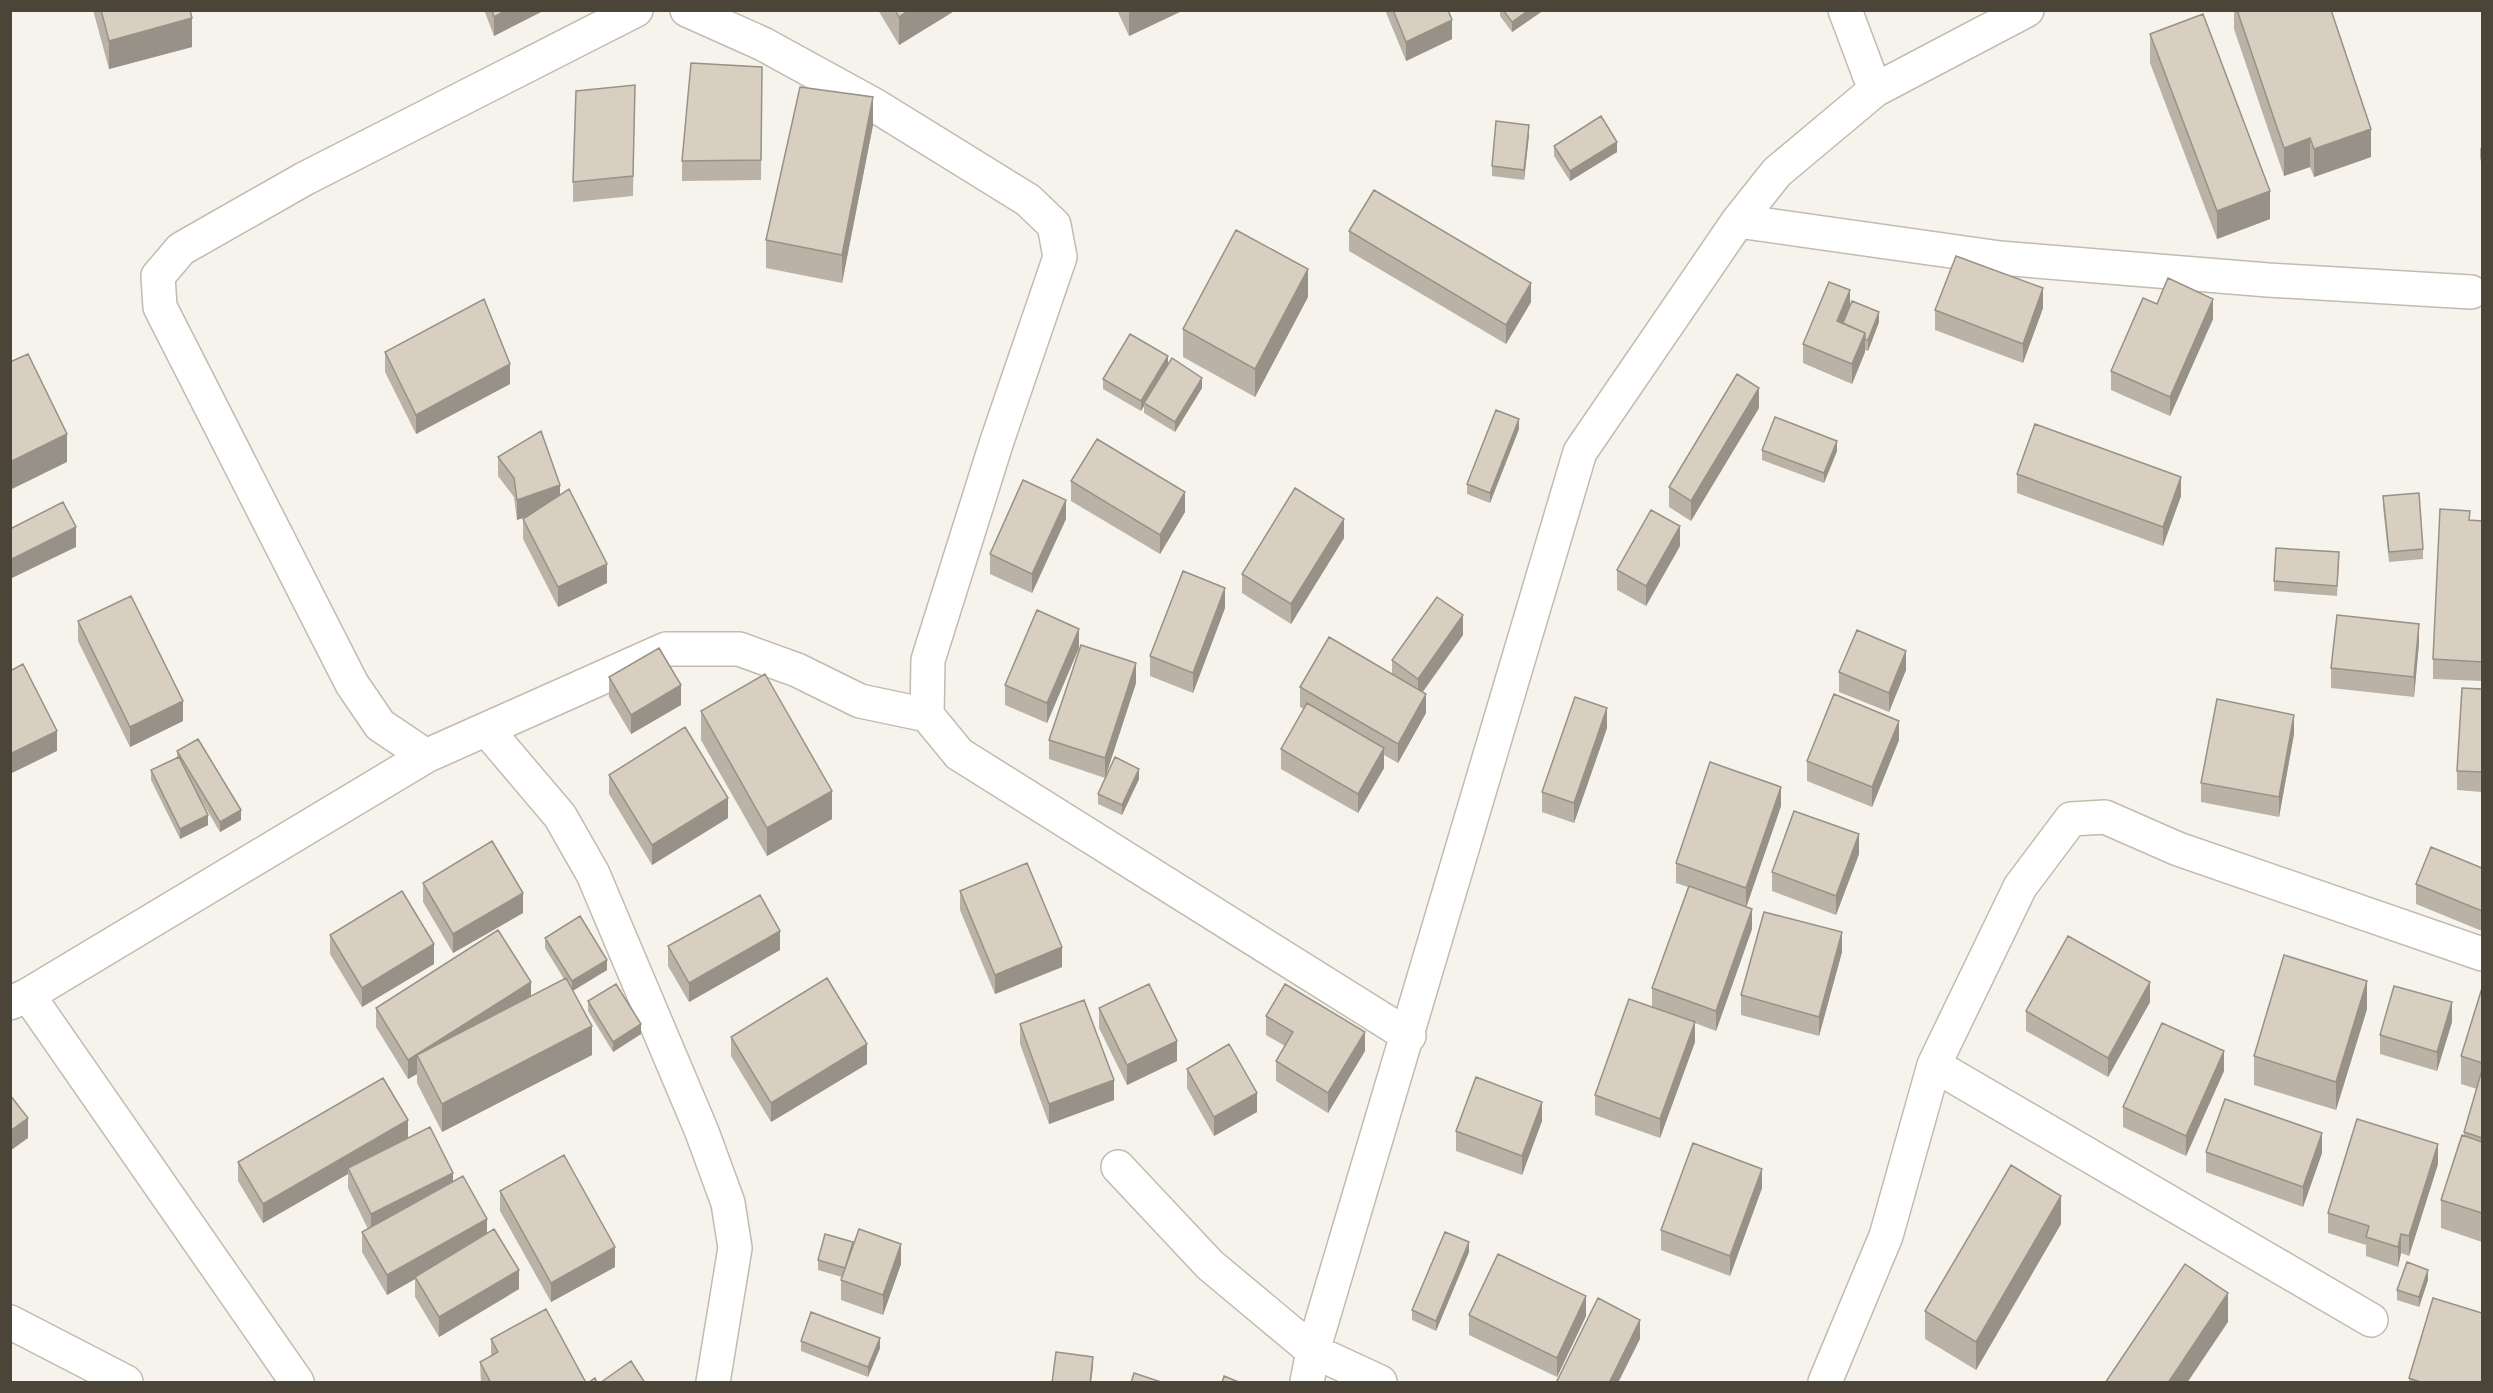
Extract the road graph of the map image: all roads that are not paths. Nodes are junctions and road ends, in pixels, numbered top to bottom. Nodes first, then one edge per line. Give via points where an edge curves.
1 (636, 10) edge
2 (687, 10) edge
3 (748, 10) edge
4 (1845, 10) edge
5 (2027, 10) edge
6 (763, 44) junction
7 (1875, 90) junction
8 (1738, 221) junction
9 (2471, 292) dead end
10 (927, 716) junction
11 (487, 730) junction
12 (426, 756) junction
13 (2482, 954) edge
14 (19, 999) edge
15 (1409, 1036) junction
16 (1934, 1065) junction
17 (1118, 1167) dead end
18 (2371, 1320) dead end
19 (10, 1322) edge
20 (1310, 1367) edge
21 (126, 1383) edge
22 (297, 1383) edge
23 (713, 1383) edge
24 (1380, 1383) edge
25 (1825, 1383) edge

1 - 12 street via 304,179 181,249 158,276 160,307 352,684 380,725
2 - 6 street
3 - 6 street
4 - 7 street
5 - 7 street
6 - 10 street via 876,106 1008,187 1054,225 1060,257 928,660
7 - 8 street via 1777,172
8 - 9 street via 2000,258
8 - 15 street via 1580,452
10 - 11 street via 860,701 797,670 739,649 666,649
10 - 15 street via 959,754
11 - 12 street
11 - 23 street via 560,816 593,874 728,1203 735,1248
12 - 14 street
13 - 16 street via 2178,849 2105,817 2071,819 2020,887
14 - 22 street
15 - 20 street
16 - 18 street
16 - 25 street via 1886,1236
17 - 20 street
19 - 21 street
20 - 24 street

